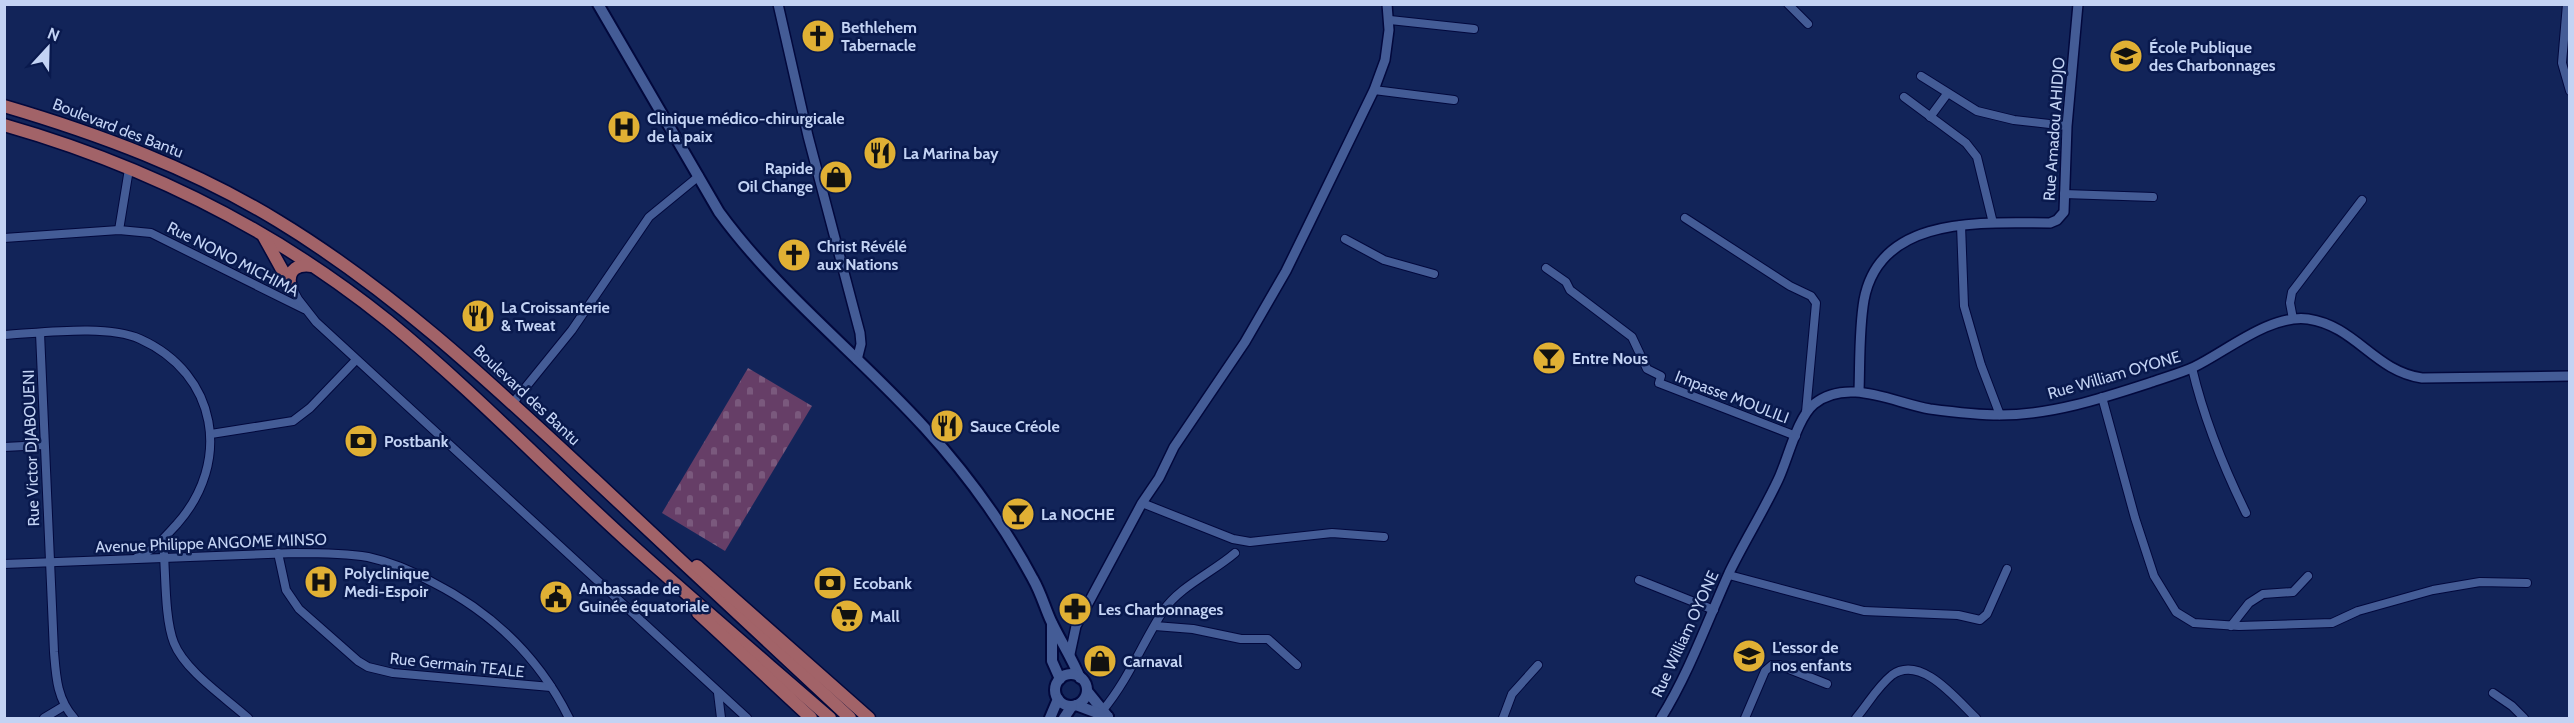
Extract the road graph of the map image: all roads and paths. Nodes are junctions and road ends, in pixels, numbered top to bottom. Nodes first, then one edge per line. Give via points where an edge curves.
1 (598, 4) edge
2 (778, 4) edge
3 (1387, 4) edge
4 (1788, 4) edge
5 (2078, 4) edge
6 (2567, 4) edge
7 (1390, 20) junction
8 (1808, 24) dead end
9 (1474, 28) dead end
10 (1921, 76) dead end
11 (1374, 90) junction
12 (2570, 91) edge
13 (1947, 94) junction
14 (1904, 98) dead end
15 (1454, 100) dead end
16 (4, 106) edge
17 (1930, 117) junction
18 (4, 125) edge
19 (2067, 126) junction
20 (129, 169) junction
21 (699, 176) junction
22 (2064, 194) junction
23 (2153, 197) dead end
24 (2362, 200) dead end
25 (1685, 218) dead end
26 (1993, 223) junction
27 (1961, 225) junction
28 (119, 230) junction
29 (262, 233) junction
30 (4, 238) edge
31 (1345, 238) dead end
32 (312, 266) junction
33 (1546, 268) dead end
34 (1434, 274) dead end
35 (290, 284) junction
36 (306, 310) junction
37 (2293, 319) junction
38 (40, 333) junction
39 (4, 335) edge
40 (356, 360) junction
41 (856, 360) junction
42 (2192, 368) junction
43 (2570, 376) edge
44 (1859, 392) junction
45 (2102, 397) junction
46 (512, 404) junction
47 (1806, 411) junction
48 (2000, 415) junction
49 (211, 434) junction
50 (1796, 436) junction
51 (44, 445) junction
52 (4, 447) edge
53 (1142, 503) junction
54 (2246, 513) dead end
55 (638, 521) junction
56 (1384, 537) dead end
57 (624, 538) junction
58 (163, 542) junction
59 (278, 553) junction
60 (1235, 553) dead end
61 (134, 559) junction
62 (165, 559) junction
63 (49, 562) junction
64 (4, 564) edge
65 (2007, 569) dead end
66 (1729, 575) junction
67 (2308, 576) dead end
68 (1640, 580) dead end
69 (2527, 583) dead end
70 (1714, 610) junction
71 (1052, 623) junction
72 (1155, 626) junction
73 (2231, 626) junction
74 (1070, 654) junction
75 (1297, 665) dead end
76 (1538, 665) dead end
77 (1080, 678) junction
78 (1060, 679) junction
79 (1827, 684) dead end
80 (550, 687) junction
81 (1087, 691) junction
82 (718, 693) junction
83 (2493, 693) dead end
84 (1058, 699) junction
85 (64, 706) junction
86 (1074, 706) junction
87 (1107, 715) edge
88 (44, 718) edge
89 (74, 718) edge
90 (248, 718) edge
91 (569, 718) edge
92 (721, 718) edge
93 (747, 718) edge
94 (811, 718) edge
95 (830, 718) edge
96 (850, 718) edge
97 (869, 718) edge
98 (1050, 718) edge
99 (1064, 718) edge
100 (1503, 718) edge
101 (1661, 718) edge
102 (1745, 718) edge
103 (1856, 718) edge
104 (1976, 718) edge
105 (2524, 718) edge

1 - 21 main road
2 - 41 street via 860,333
3 - 7 street
4 - 8 street
5 - 19 street, Rue Amadou AHIDJO
6 - 12 street via 2562,63
7 - 9 street
7 - 11 street via 1389,44
10 - 13 street
11 - 15 street
11 - 53 street via 1286,271
13 - 17 street
13 - 19 street via 1994,117
14 - 17 street
16 - 46 highway, Boulevard des Bantu via 174,166 259,210 378,289
17 - 26 street via 1966,143 1977,157
18 - 20 highway, Boulevard des Bantu
19 - 22 street, Rue Amadou AHIDJO
20 - 28 street
20 - 29 highway, Boulevard des Bantu via 186,193
21 - 41 main road via 719,212 752,254
21 - 46 street via 649,217 572,330
22 - 23 street
22 - 26 street, Rue Amadou AHIDJO via 2064,212 2050,223
24 - 37 street via 2292,292
25 - 47 street via 1816,303
26 - 27 street, Rue Amadou AHIDJO
27 - 44 street, Rue Amadou AHIDJO via 1910,238 1881,260 1873,273 1863,309
27 - 48 street via 1964,306
28 - 30 street, Rue NONO MICHIMA
28 - 36 street, Rue NONO MICHIMA via 161,237
29 - 32 highway, Boulevard des Bantu
29 - 35 highway
31 - 34 street via 1384,260
32 - 35 highway via 292,269
32 - 57 highway, Boulevard des Bantu via 439,364
33 - 50 street, Impasse MOULILI via 1632,337 1647,369 1661,376 1659,383
35 - 36 street
36 - 40 street
37 - 42 street, Rue William OYONE via 2277,322
37 - 43 street, Rue William OYONE via 2329,325 2408,376
38 - 39 street
38 - 49 street via 116,331 150,344 175,363 195,386
38 - 51 street, Rue Victor DJABOUENI
40 - 49 street via 293,421
40 - 82 street
41 - 71 main road via 924,427 986,503 1034,581
42 - 45 street, Rue William OYONE
42 - 54 street via 2217,452
44 - 47 street, Rue William OYONE via 1828,397
44 - 48 street, Rue William OYONE via 1929,409
45 - 48 street, Rue William OYONE via 2046,411
45 - 73 street via 2135,518 2154,576 2167,601 2194,623
46 - 55 highway, Boulevard des Bantu
47 - 50 street, Rue William OYONE
49 - 58 street via 209,465 199,493
50 - 66 street, Rue William OYONE
51 - 52 street
51 - 63 street, Rue Victor DJABOUENI
53 - 56 street via 1250,542 1332,533
53 - 74 street via 1080,618
55 - 96 highway, Boulevard des Bantu
55 - 97 highway via 716,582
57 - 94 highway via 644,563
57 - 95 highway, Boulevard des Bantu
58 - 61 street
58 - 62 street
59 - 62 street, Avenue Philippe ANGOME MINSO
59 - 80 street, Avenue Philippe ANGOME MINSO via 367,557 421,576 462,598 503,628 527,653
59 - 80 street, Rue Germain TEALE via 286,590 299,609 368,667 393,673
60 - 72 street via 1179,594
61 - 62 street, Avenue Philippe ANGOME MINSO
61 - 63 street, Avenue Philippe ANGOME MINSO
62 - 90 street via 174,645 195,671
63 - 64 street, Avenue Philippe ANGOME MINSO
63 - 85 street, Rue Victor DJABOUENI via 56,677
65 - 66 street via 1987,614 1980,620 1947,614 1864,611
66 - 70 street, Rue William OYONE
67 - 73 street via 2293,592 2263,594 2249,603
68 - 70 street
69 - 73 street via 2480,582 2433,590 2358,611 2332,623
70 - 101 street, Rue William OYONE
71 - 74 main road
71 - 78 main road via 1052,661
72 - 75 street via 1241,639 1268,639
72 - 87 street
74 - 77 main road
76 - 100 street via 1512,694
77 - 78 main road via 1067,675
77 - 81 main road
78 - 84 main road via 1055,689
79 - 102 street via 1772,665 1765,671
80 - 91 street, Avenue Philippe ANGOME MINSO
81 - 86 main road
81 - 87 main road
82 - 92 street
82 - 93 street
83 - 105 street
84 - 86 main road
84 - 98 main road
85 - 88 street
85 - 89 street
86 - 87 main road
86 - 99 main road
103 - 104 street via 1880,686 1908,668 1926,674

